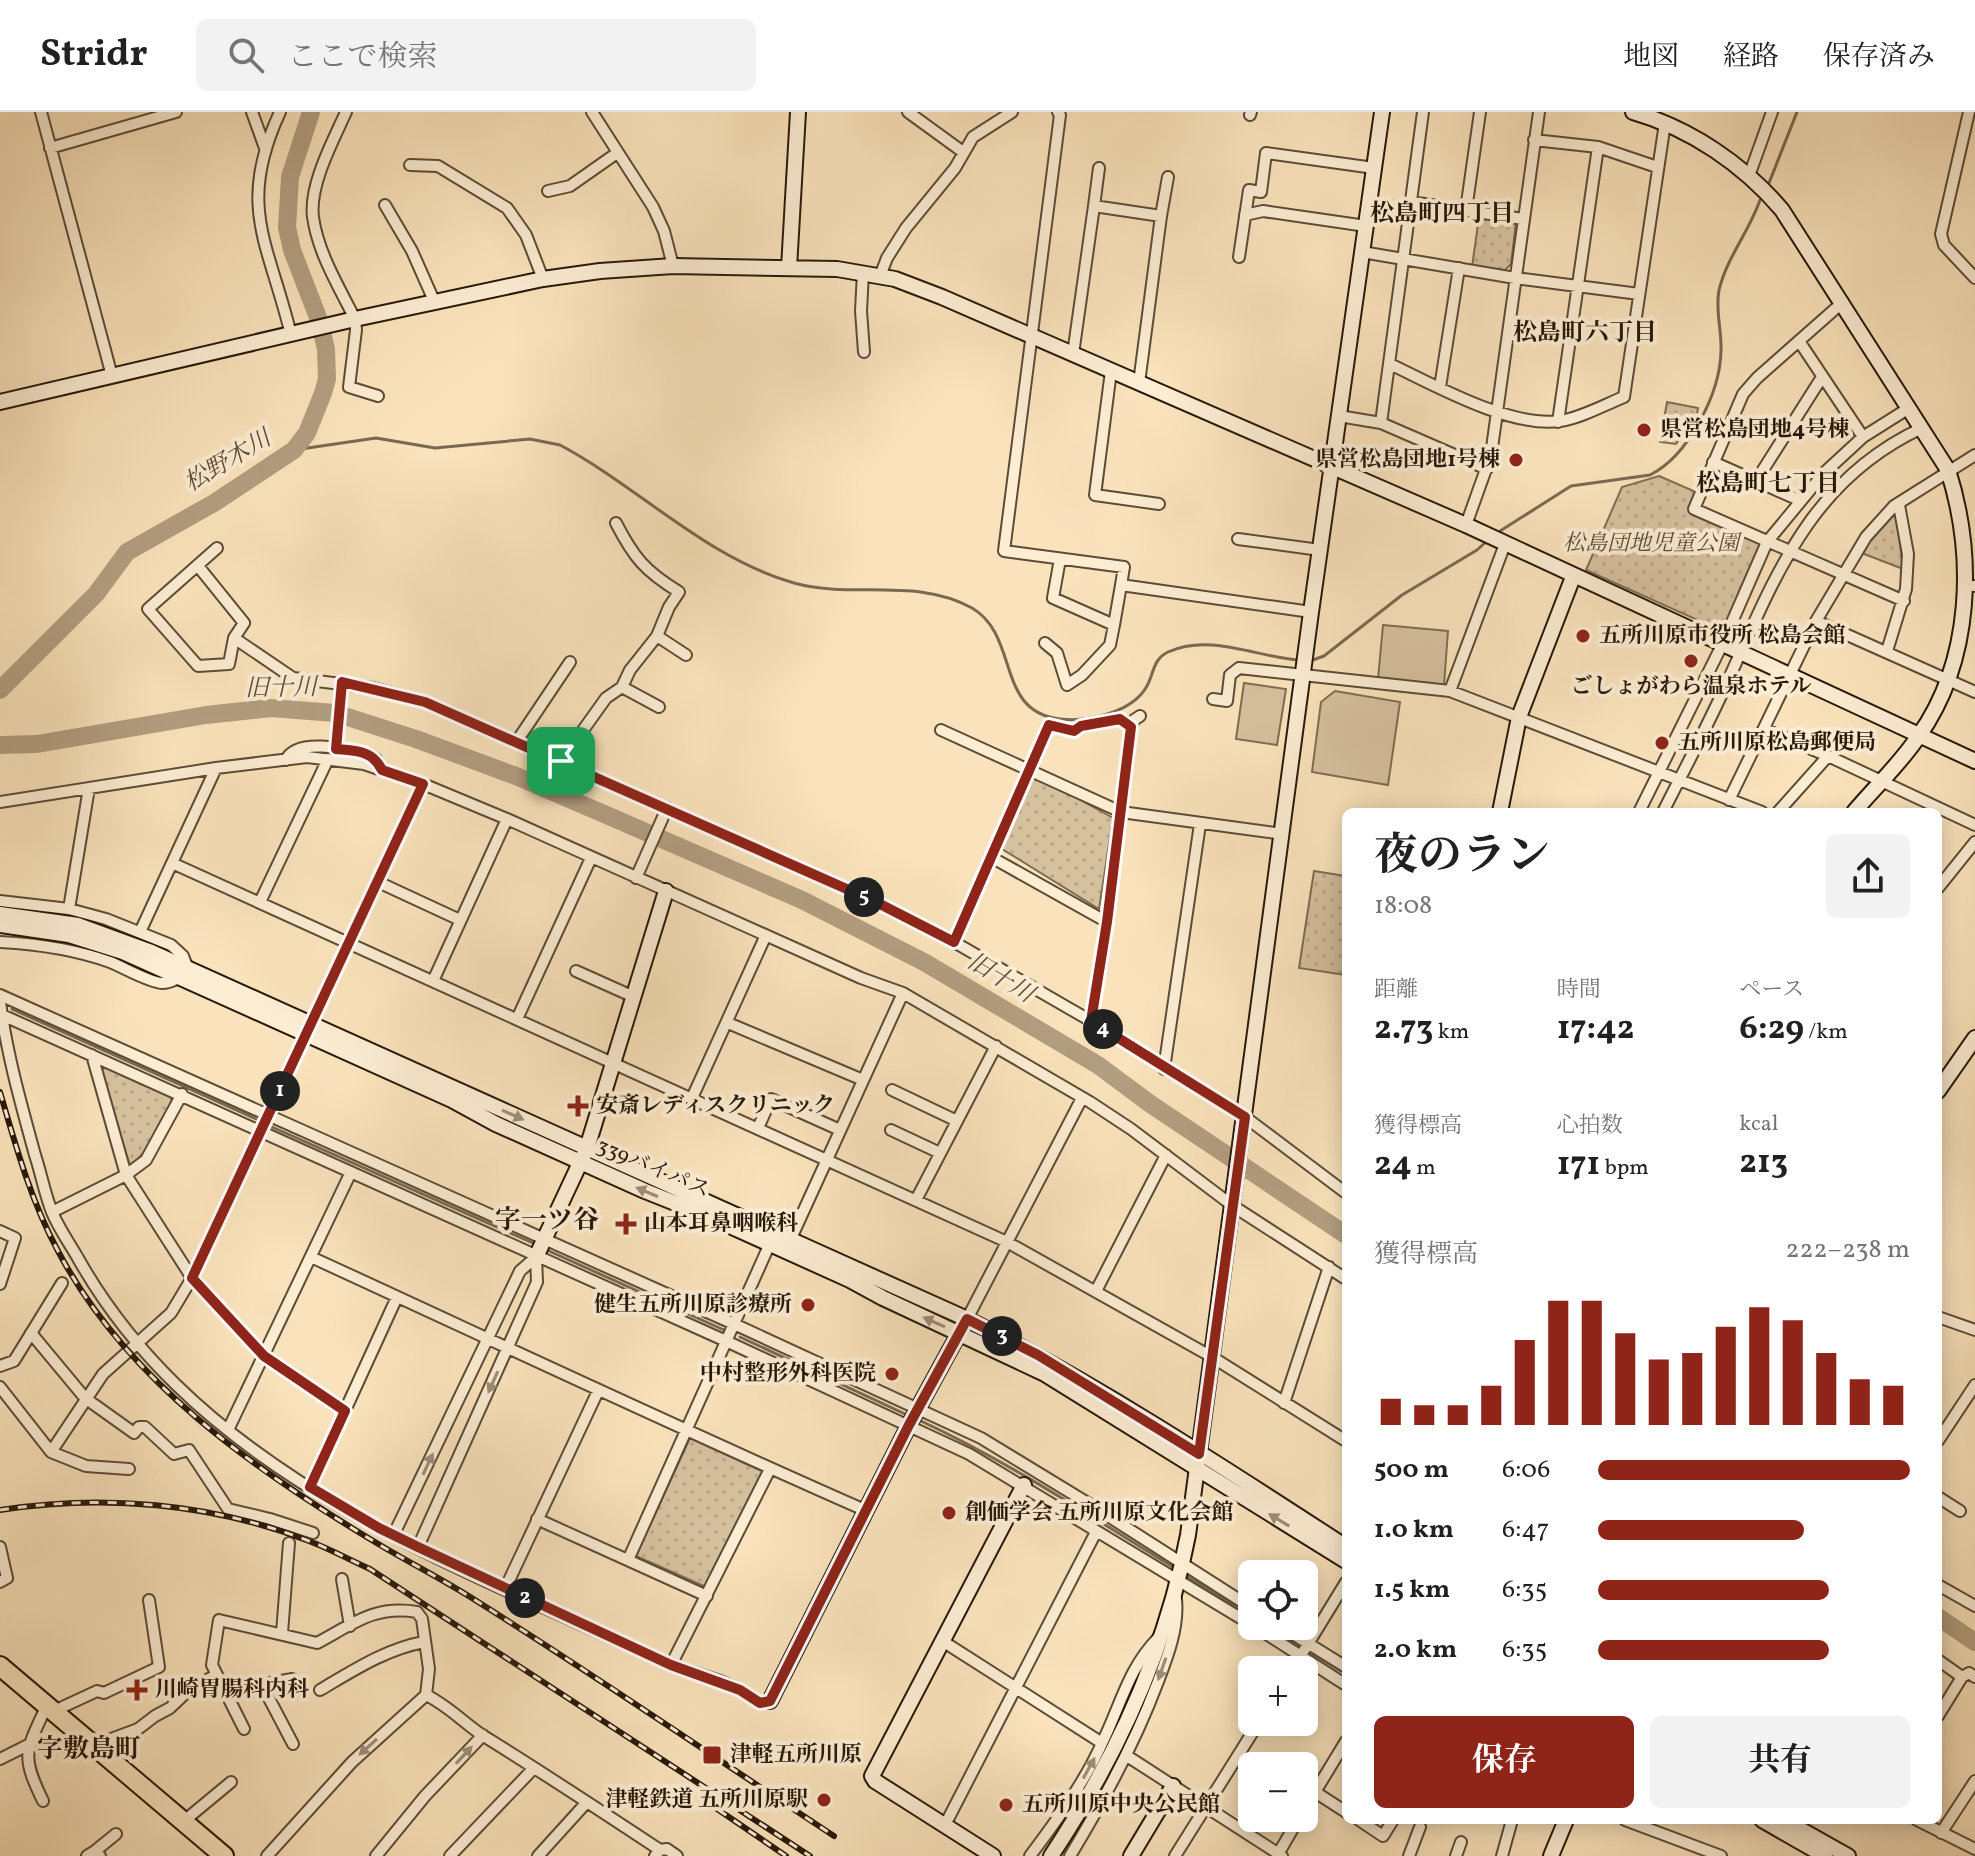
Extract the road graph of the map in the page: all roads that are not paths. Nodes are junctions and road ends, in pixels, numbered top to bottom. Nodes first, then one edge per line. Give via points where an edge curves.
1 (41, 112) edge
2 (176, 112) edge
3 (252, 112) edge
4 (280, 112) edge
5 (346, 112) edge
6 (592, 112) edge
7 (798, 112) edge
8 (908, 112) edge
9 (1012, 112) edge
10 (1058, 112) edge
11 (1382, 112) edge
12 (1423, 112) edge
13 (1480, 112) edge
14 (1539, 112) edge
15 (1633, 112) edge
16 (1772, 112) edge
17 (1969, 112) edge
18 (1665, 123) junction
19 (1534, 140) junction
20 (1598, 147) junction
21 (50, 148) junction
22 (265, 148) junction
23 (963, 152) junction
24 (617, 153) junction
25 (410, 165) dead end
26 (1657, 167) junction
27 (1099, 168) dead end
28 (1374, 168) junction
29 (1749, 176) junction
30 (1168, 177) dead end
31 (548, 191) dead end
32 (1411, 202) junction
33 (385, 205) dead end
34 (1094, 206) junction
35 (1466, 210) junction
36 (1245, 215) junction
37 (1161, 216) junction
38 (1523, 219) junction
39 (1366, 226) junction
40 (1362, 252) junction
41 (1239, 257) dead end
42 (1403, 259) junction
43 (673, 266) junction
44 (789, 268) junction
45 (1459, 268) junction
46 (863, 272) junction
47 (880, 276) junction
48 (1515, 278) junction
49 (1975, 278) edge
50 (543, 279) junction
51 (1577, 287) junction
52 (1639, 294) junction
53 (1843, 302) junction
54 (435, 303) junction
55 (352, 320) junction
56 (293, 334) junction
57 (1030, 336) junction
58 (1799, 341) junction
59 (864, 352) dead end
60 (1073, 354) junction
61 (1390, 364) junction
62 (1111, 371) junction
63 (112, 376) junction
64 (1822, 377) junction
65 (1139, 383) junction
66 (1440, 387) junction
67 (378, 396) dead end
68 (0, 402) edge
69 (1909, 408) junction
70 (1497, 413) junction
71 (1339, 416) junction
72 (1558, 422) junction
73 (1381, 423) junction
74 (1922, 428) junction
75 (1863, 437) junction
76 (1975, 455) edge
77 (1713, 462) junction
78 (1332, 467) junction
79 (1487, 469) junction
80 (1948, 470) junction
81 (1824, 473) junction
82 (1756, 481) junction
83 (1838, 487) junction
84 (1799, 500) junction
85 (1159, 504) dead end
86 (1899, 505) junction
87 (616, 523) dead end
88 (1466, 525) junction
89 (1238, 539) dead end
90 (1767, 542) junction
91 (1503, 543) junction
92 (217, 548) dead end
93 (1320, 550) junction
94 (1788, 552) junction
95 (1060, 559) junction
96 (198, 566) junction
97 (1841, 575) junction
98 (1573, 577) junction
99 (1121, 585) junction
100 (1974, 586) edge
101 (1904, 601) junction
102 (1311, 612) junction
103 (1816, 621) junction
104 (1114, 625) junction
105 (657, 636) junction
106 (234, 638) junction
107 (1045, 643) dead end
108 (1722, 645) junction
109 (1887, 651) junction
110 (1741, 652) junction
111 (686, 655) dead end
112 (570, 662) dead end
113 (1304, 674) junction
114 (1788, 675) junction
115 (1949, 680) junction
116 (342, 685) junction
117 (622, 687) junction
118 (1450, 691) junction
119 (1975, 692) edge
120 (1213, 699) dead end
121 (659, 707) dead end
122 (1140, 716) dead end
123 (1519, 717) junction
124 (1131, 727) junction
125 (1764, 729) junction
126 (941, 730) dead end
127 (1919, 737) junction
128 (517, 741) junction
129 (336, 748) junction
130 (1828, 756) junction
131 (328, 759) junction
132 (286, 760) junction
133 (561, 761) junction
134 (1975, 761) edge
135 (216, 768) junction
136 (382, 770) junction
137 (1658, 771) junction
138 (1030, 772) junction
139 (1679, 779) junction
140 (1881, 781) junction
141 (423, 784) junction
142 (89, 788) junction
143 (1729, 800) junction
144 (0, 802) edge
145 (1501, 808) edge
146 (1641, 808) edge
147 (1665, 808) edge
148 (1751, 808) edge
149 (1782, 808) edge
150 (1857, 808) edge
151 (1931, 808) edge
152 (666, 811) junction
153 (1121, 812) junction
154 (1942, 813) edge
155 (507, 819) junction
156 (1200, 824) junction
157 (1975, 825) edge
158 (1283, 834) junction
159 (1975, 842) edge
160 (991, 857) junction
161 (591, 858) junction
162 (172, 863) junction
163 (636, 878) junction
164 (378, 882) junction
165 (1942, 883) edge
166 (666, 891) junction
167 (0, 901) edge
168 (260, 902) junction
169 (69, 909) junction
170 (0, 914) edge
171 (460, 920) junction
172 (1107, 922) junction
173 (0, 925) edge
174 (140, 932) junction
175 (766, 935) junction
176 (0, 942) edge
177 (349, 942) junction
178 (954, 942) junction
179 (576, 971) dead end
180 (184, 973) junction
181 (433, 981) junction
182 (903, 993) junction
183 (0, 995) edge
184 (634, 997) junction
185 (0, 1002) edge
186 (2, 1015) edge
187 (517, 1019) junction
188 (1091, 1021) junction
189 (728, 1023) junction
190 (308, 1029) junction
191 (1975, 1038) edge
192 (996, 1046) junction
193 (92, 1055) junction
194 (613, 1062) junction
195 (1164, 1069) junction
196 (863, 1080) junction
197 (1942, 1085) edge
198 (892, 1090) dead end
199 (182, 1094) junction
200 (692, 1098) junction
201 (1082, 1098) junction
202 (268, 1116) junction
203 (957, 1121) junction
204 (1245, 1122) junction
205 (758, 1128) junction
206 (840, 1130) junction
207 (891, 1130) dead end
208 (260, 1132) junction
209 (940, 1153) junction
210 (585, 1155) junction
211 (1166, 1155) junction
212 (826, 1159) junction
213 (351, 1172) junction
214 (126, 1175) junction
215 (1342, 1190) edge
216 (916, 1200) junction
217 (1233, 1206) junction
218 (52, 1212) junction
219 (0, 1231) edge
220 (772, 1239) junction
221 (545, 1240) junction
222 (1007, 1242) junction
223 (788, 1246) junction
224 (311, 1257) junction
225 (536, 1257) junction
226 (1329, 1267) junction
227 (1342, 1276) edge
228 (192, 1278) junction
229 (62, 1283) dead end
230 (0, 1284) edge
231 (1096, 1291) junction
232 (397, 1297) junction
233 (1942, 1318) edge
234 (967, 1319) junction
235 (734, 1324) junction
236 (1975, 1330) edge
237 (31, 1333) junction
238 (960, 1334) junction
239 (488, 1337) junction
240 (726, 1341) junction
241 (137, 1343) junction
242 (509, 1347) junction
243 (264, 1356) junction
244 (1212, 1357) junction
245 (0, 1366) edge
246 (1975, 1385) edge
247 (0, 1387) edge
248 (598, 1391) junction
249 (85, 1398) junction
250 (1284, 1403) junction
251 (918, 1409) junction
252 (345, 1411) junction
253 (909, 1425) junction
254 (228, 1430) junction
255 (686, 1430) junction
256 (1942, 1435) edge
257 (1342, 1439) edge
258 (51, 1452) junction
259 (1198, 1462) junction
260 (129, 1469) dead end
261 (770, 1469) junction
262 (1024, 1485) junction
263 (310, 1487) junction
264 (1942, 1500) edge
265 (867, 1511) junction
266 (1960, 1511) dead end
267 (537, 1519) junction
268 (1096, 1532) junction
269 (313, 1533) dead end
270 (394, 1534) junction
271 (289, 1543) dead end
272 (1342, 1545) edge
273 (0, 1547) edge
274 (418, 1547) junction
275 (1342, 1558) edge
276 (628, 1560) junction
277 (342, 1579) dead end
278 (1178, 1579) junction
279 (0, 1582) edge
280 (1942, 1587) edge
281 (505, 1589) junction
282 (1342, 1589) edge
283 (707, 1596) junction
284 (149, 1600) dead end
285 (1238, 1603) edge
286 (1975, 1606) edge
287 (1238, 1617) edge
288 (350, 1626) junction
289 (282, 1633) junction
290 (1161, 1635) junction
291 (1275, 1640) edge
292 (1303, 1640) edge
293 (424, 1642) junction
294 (944, 1642) junction
295 (1309, 1644) junction
296 (1301, 1656) joint
297 (1942, 1663) edge
298 (671, 1665) junction
299 (1342, 1665) edge
300 (0, 1666) edge
301 (1318, 1667) edge
302 (217, 1675) junction
303 (1962, 1677) junction
304 (1975, 1677) edge
305 (292, 1679) dead end
306 (1342, 1682) edge
307 (262, 1685) junction
308 (1017, 1688) junction
309 (320, 1690) dead end
310 (426, 1695) junction
311 (229, 1697) junction
312 (770, 1701) joint
313 (50, 1708) junction
314 (1942, 1710) edge
315 (244, 1729) dead end
316 (483, 1735) junction
317 (1250, 1736) edge
318 (1102, 1743) junction
319 (293, 1744) dead end
320 (28, 1745) junction
321 (95, 1745) junction
322 (1342, 1748) edge
323 (1127, 1756) junction
324 (0, 1759) edge
325 (533, 1769) junction
326 (1975, 1781) edge
327 (231, 1782) dead end
328 (1173, 1786) junction
329 (1318, 1787) edge
330 (1318, 1794) edge
331 (43, 1801) dead end
332 (587, 1802) junction
333 (1206, 1808) junction
334 (1342, 1809) edge
335 (184, 1821) junction
336 (1365, 1824) edge
337 (1390, 1824) edge
338 (1511, 1824) edge
339 (1564, 1824) edge
340 (1636, 1824) edge
341 (1769, 1824) edge
342 (1794, 1824) edge
343 (1924, 1824) edge
344 (945, 1825) junction
345 (1420, 1827) dead end
346 (1291, 1832) edge
347 (1941, 1833) junction
348 (116, 1834) dead end
349 (1461, 1842) dead end
350 (1975, 1849) edge
351 (213, 1852) edge
352 (657, 1853) edge
353 (94, 1854) edge
354 (1279, 1855) edge
355 (267, 1856) edge
356 (376, 1856) edge
357 (450, 1856) edge
358 (538, 1856) edge
359 (677, 1856) edge
360 (993, 1856) edge
361 (1030, 1856) edge
362 (1051, 1856) edge
363 (1070, 1856) edge
364 (1131, 1856) edge
365 (1175, 1856) edge
366 (1409, 1856) edge
367 (1456, 1856) edge
368 (1502, 1856) edge
369 (1551, 1856) edge
370 (1721, 1856) edge
371 (1825, 1856) edge
372 (1848, 1856) edge

1 - 21 street
2 - 21 street
3 - 22 street
4 - 22 street
5 - 55 street via 315,191 313,214 319,244
6 - 24 street
7 - 44 street
8 - 23 street
9 - 23 street via 973,137
10 - 57 street
11 - 28 street
12 - 32 street
13 - 35 street
14 - 19 street
15 - 18 street
16 - 29 street
17 - 49 street via 1941,234 1944,245
18 - 26 street
18 - 29 street
19 - 20 street
19 - 38 street
20 - 26 street
20 - 51 street
21 - 63 street
22 - 56 street via 258,182 260,226
23 - 47 street via 906,228
24 - 31 street via 570,186
24 - 43 street via 653,207
25 - 50 street via 438,166 507,208 526,235
26 - 52 street
27 - 34 street
28 - 36 street via 1266,153 1261,192 1249,190
28 - 39 street
29 - 53 street via 1796,227
30 - 37 street
32 - 35 street
32 - 42 street
33 - 54 street
34 - 37 street
34 - 60 street
35 - 38 street
36 - 39 street via 1263,211
36 - 41 street
37 - 65 street
38 - 48 street
39 - 40 street
40 - 42 street
40 - 71 street
42 - 45 street
42 - 61 street
43 - 44 street
43 - 50 street
44 - 46 street
45 - 48 street
45 - 66 street
46 - 47 street
46 - 59 street
47 - 57 street
48 - 51 street
48 - 70 street
50 - 54 street
51 - 52 street
51 - 72 street
52 - 72 street via 1624,397
53 - 58 street
53 - 69 street
54 - 55 street
55 - 56 street
55 - 67 street via 356,330 349,387
56 - 63 street
57 - 60 street
57 - 95 street via 1004,551
58 - 64 street
58 - 77 street via 1743,394
60 - 62 street
61 - 66 street
61 - 73 street
62 - 65 street
62 - 85 street via 1095,495
63 - 68 street
64 - 75 street
64 - 82 street
65 - 78 street
66 - 70 street
69 - 74 street
69 - 75 street
70 - 72 street
70 - 79 street
71 - 73 street
71 - 78 street
73 - 79 street
74 - 80 street
74 - 83 street via 1872,457
75 - 81 street
76 - 80 street
77 - 82 street
77 - 90 street via 1694,509
78 - 88 street
78 - 93 street
79 - 88 street
80 - 86 street
80 - 100 street via 1970,526
81 - 83 street
81 - 84 street
82 - 84 street
83 - 94 street
84 - 90 street
86 - 97 street via 1866,537
86 - 101 street via 1908,554
87 - 105 street via 632,555 679,592
88 - 91 street
89 - 93 street
90 - 94 street
90 - 108 street
91 - 98 street
91 - 118 street
92 - 96 street
93 - 102 street
94 - 97 street
94 - 110 street
95 - 99 street via 1124,567
95 - 104 street via 1053,598
96 - 106 street via 244,623
96 - 106 street via 148,609 198,666 229,664
97 - 101 street
97 - 103 street
98 - 108 street
98 - 123 street
99 - 102 street
99 - 104 street
100 - 115 street
101 - 109 street
102 - 113 street
103 - 109 street
103 - 114 street
104 - 107 street via 1110,645 1067,685 1057,653
105 - 111 street
105 - 117 street
106 - 116 street via 293,678
108 - 110 street
108 - 137 street
109 - 115 street
110 - 114 street
110 - 139 street
112 - 128 street
113 - 118 street
113 - 120 street via 1239,668 1230,675 1227,701
113 - 158 street
114 - 125 street
114 - 127 street
115 - 119 street
115 - 127 street
116 - 128 street via 415,699
116 - 129 street
117 - 121 street
117 - 133 street via 606,698
118 - 123 street
122 - 124 street
123 - 137 street
123 - 145 street
124 - 138 street via 1120,719 1074,731 1049,725
124 - 153 street
125 - 130 street
125 - 143 street
126 - 138 street
127 - 134 street
127 - 140 street
128 - 133 street
129 - 132 street via 302,746 289,752
129 - 136 street via 367,754
130 - 140 street
130 - 149 street
131 - 132 street
131 - 136 street
131 - 168 street
132 - 135 street
133 - 152 street
135 - 142 street
135 - 162 street
136 - 141 street
137 - 139 street
137 - 146 street
138 - 153 street
138 - 160 street
139 - 143 street
139 - 147 street
140 - 150 street
140 - 151 street
141 - 155 street
141 - 164 street
142 - 144 street
142 - 169 street
143 - 148 street
152 - 163 street
152 - 178 street via 876,902
153 - 156 street
153 - 172 street
154 - 157 street
155 - 161 street
155 - 171 street
156 - 158 street
156 - 195 street
158 - 204 street
159 - 165 street
160 - 172 street
160 - 178 street
161 - 163 street
161 - 187 street
162 - 168 street
162 - 174 street
163 - 166 street
164 - 171 street
164 - 177 street
166 - 175 street
166 - 184 street
167 - 169 street
168 - 177 street
169 - 174 street
170 - 180 street via 89,928
171 - 181 street
172 - 188 street
173 - 180 street via 46,930
174 - 180 street via 183,956
175 - 182 street
175 - 189 street
176 - 180 street via 76,952 161,983
177 - 181 street
177 - 190 street
178 - 188 street
179 - 184 street
180 - 190 street, 339バイパス
181 - 187 street
182 - 192 street
182 - 196 street
183 - 202 street
184 - 194 street
185 - 186 street
186 - 193 street
186 - 218 street via 18,1100
187 - 194 street
188 - 195 street
189 - 196 street
189 - 200 street
190 - 202 street
190 - 210 street, 339バイパス
191 - 197 street
192 - 201 street
192 - 203 street
193 - 199 street
193 - 214 street
194 - 200 street
194 - 210 street
195 - 204 street
196 - 206 street
198 - 203 street
199 - 208 street
199 - 214 street via 146,1160
200 - 205 street
201 - 211 street
201 - 222 street
202 - 208 street
202 - 221 street
203 - 209 street
204 - 215 street
204 - 217 street
205 - 206 street via 771,1099
205 - 212 street
206 - 212 street
207 - 209 street
208 - 213 street
208 - 228 street
209 - 216 street
210 - 220 street, 339バイパス
210 - 221 street
211 - 217 street
211 - 231 street
212 - 216 street
212 - 223 street
213 - 224 street
213 - 225 street
214 - 218 street
214 - 228 street
216 - 222 street
217 - 226 street
217 - 244 street
218 - 241 street via 93,1284
219 - 230 street via 15,1238
220 - 223 street, 339バイパス
220 - 235 street
221 - 225 street
221 - 235 street
222 - 231 street
222 - 234 street
223 - 234 street
238 -> 223 street
224 - 232 street
224 - 243 street
225 - 239 street via 520,1271
225 - 240 street
225 - 242 street via 537,1282
226 - 227 street
226 - 250 street
228 - 241 street via 171,1313
228 - 243 street
229 - 237 street
231 - 244 street
232 - 239 street
232 - 252 street
233 - 236 street
234 - 238 street
234 - 259 street via 1038,1355
235 - 240 street
235 - 251 street
237 - 245 street via 14,1361
237 - 249 street
238 - 251 street
238 - 259 street via 1065,1385
239 - 242 street
270 -> 239 street
240 - 253 street
240 - 255 street
241 - 249 street
241 - 254 street
242 - 248 street
242 -> 274 street
243 - 252 street
243 - 254 street
244 - 250 street
244 - 259 street
246 - 256 street
247 - 258 street
248 - 255 street
248 - 267 street
249 - 258 street
249 - 269 street via 134,1433 145,1427 174,1454 189,1450 228,1509
250 - 257 street
251 - 253 street
251 - 278 street via 1032,1468
252 - 263 street
253 - 262 street
253 - 265 street
254 - 263 street
255 - 261 street
255 - 276 street
258 - 260 street via 86,1466
259 - 272 street
275 -> 259 street
259 - 278 street
261 - 265 street
261 - 283 street
262 - 268 street
262 - 294 street
263 - 270 street
264 - 266 street
265 - 312 street
267 - 276 street
267 - 281 street
268 - 278 street
268 - 308 street
270 - 274 street
271 - 289 street
273 - 279 street via 7,1578
274 - 281 street
276 - 283 street
277 - 288 street
278 - 285 street
278 - 287 street
278 - 290 street
278 -> 323 street via 1174,1633
280 - 286 street
281 - 298 street
282 - 295 street
283 - 298 street
284 - 313 street via 159,1667 104,1693
288 - 289 street via 317,1643
288 - 293 street via 368,1614 417,1612
289 - 302 street via 219,1620 212,1665
290 - 318 street via 1134,1667
290 - 362 street via 1110,1759
291 - 296 street
292 - 295 street
293 - 309 street via 368,1662
293 - 310 street
294 - 308 street
294 - 344 street via 872,1776
295 - 296 street
295 - 299 street
297 - 303 street
298 - 312 street via 720,1681 760,1703
300 - 313 highway
301 - 306 street
302 - 311 street
302 - 321 street via 192,1687 138,1729
303 - 304 street
303 - 314 street
305 - 307 street
307 - 311 street
307 - 319 street
308 - 318 street
308 - 344 street
310 - 316 street
310 -> 355 street via 352,1762
311 - 315 street
313 - 320 street
313 - 321 highway
316 - 325 street
356 -> 316 street
317 - 333 street
361 -> 318 street
320 - 324 street
320 - 331 street via 28,1770
321 - 335 highway
322 - 329 street
323 - 328 street
323 - 363 street
325 - 332 street
325 - 357 street
326 - 347 street
327 - 335 street
328 - 333 street
328 - 364 street
330 - 334 street
332 - 352 street
332 - 358 street
333 - 354 street
333 - 365 street
335 - 351 highway
336 - 337 street via 1383,1836
338 - 368 street
339 - 369 street
340 - 370 street
341 - 371 street
342 - 372 street
343 - 347 street
344 - 360 street
345 - 366 street
346 - 354 street
347 - 350 street
348 - 353 street
349 - 367 street
352 - 359 street via 667,1849

